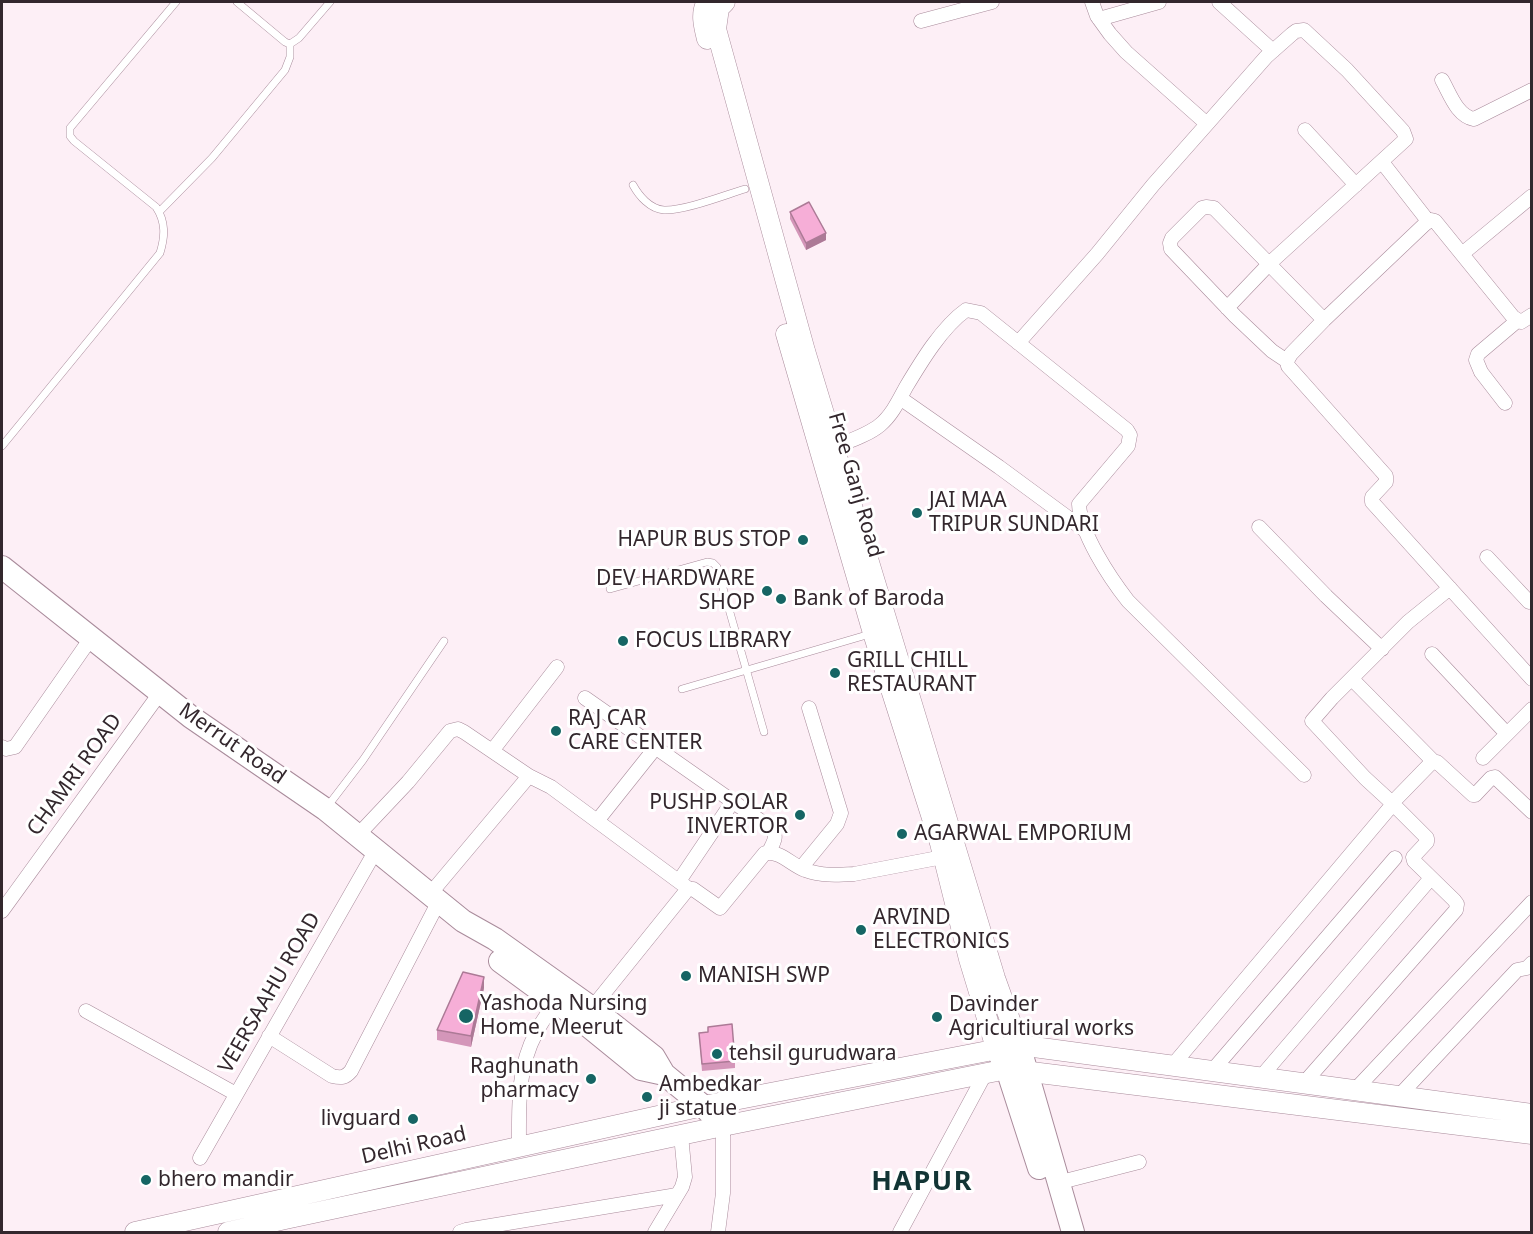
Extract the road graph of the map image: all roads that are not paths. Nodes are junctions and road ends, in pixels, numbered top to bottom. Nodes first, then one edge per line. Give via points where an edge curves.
1 (176, 2) edge
2 (237, 2) edge
3 (330, 2) edge
4 (725, 2) edge
5 (993, 2) edge
6 (1092, 2) edge
7 (1159, 2) edge
8 (1219, 2) edge
9 (704, 3) edge
10 (1099, 20) junction
11 (921, 21) dead end
12 (290, 44) junction
13 (1273, 51) junction
14 (1442, 80) dead end
15 (1532, 90) edge
16 (1207, 124) junction
17 (1305, 130) dead end
18 (1382, 162) junction
19 (633, 184) dead end
20 (1356, 185) junction
21 (745, 189) junction
22 (1532, 196) edge
23 (159, 212) junction
24 (1428, 221) junction
25 (1462, 254) junction
26 (1270, 263) junction
27 (1227, 308) junction
28 (1532, 315) edge
29 (1324, 320) junction
30 (1517, 321) junction
31 (1018, 343) junction
32 (1287, 361) junction
33 (900, 398) junction
34 (1505, 403) dead end
35 (2, 446) edge
36 (834, 447) junction
37 (1259, 527) dead end
38 (1088, 532) junction
39 (1487, 557) dead end
40 (2, 567) edge
41 (1450, 588) junction
42 (610, 590) dead end
43 (1531, 602) edge
44 (873, 633) junction
45 (91, 638) junction
46 (444, 641) dead end
47 (1382, 649) junction
48 (1432, 654) dead end
49 (557, 667) dead end
50 (746, 671) junction
51 (1352, 679) junction
52 (1532, 679) edge
53 (682, 690) dead end
54 (160, 693) junction
55 (585, 698) dead end
56 (809, 708) dead end
57 (1532, 709) edge
58 (764, 732) dead end
59 (1507, 734) junction
60 (2, 747) edge
61 (656, 747) junction
62 (492, 751) junction
63 (1483, 758) dead end
64 (1434, 762) junction
65 (1304, 775) dead end
66 (529, 776) junction
67 (733, 801) junction
68 (1391, 802) junction
69 (325, 809) junction
70 (1532, 812) edge
71 (597, 821) junction
72 (358, 835) junction
73 (376, 850) junction
74 (769, 852) junction
75 (944, 857) junction
76 (1395, 858) dead end
77 (801, 868) junction
78 (1431, 878) junction
79 (684, 885) junction
80 (435, 898) junction
81 (1532, 902) edge
82 (2, 911) edge
83 (462, 921) junction
84 (1532, 963) edge
85 (556, 1002) junction
86 (591, 1008) junction
87 (86, 1011) dead end
88 (270, 1036) junction
89 (1007, 1046) junction
90 (1172, 1066) junction
91 (1018, 1070) junction
92 (1212, 1071) junction
93 (664, 1074) junction
94 (985, 1074) junction
95 (1260, 1077) junction
96 (846, 1078) junction
97 (1304, 1083) junction
98 (1355, 1090) junction
99 (236, 1094) junction
100 (1399, 1096) junction
101 (853, 1100) junction
102 (703, 1106) junction
103 (1532, 1114) edge
104 (723, 1126) junction
105 (1532, 1134) edge
106 (681, 1135) junction
107 (519, 1147) junction
108 (200, 1158) dead end
109 (1139, 1162) dead end
110 (1057, 1183) junction
111 (676, 1195) junction
112 (233, 1211) junction
113 (248, 1230) edge
114 (135, 1233) edge
115 (460, 1233) edge
116 (655, 1233) edge
117 (718, 1233) edge
118 (900, 1233) edge
119 (1059, 1233) edge
120 (1073, 1233) edge

1 - 23 lane via 70,128 74,141
2 - 12 lane
3 - 12 lane
4 - 36 main road via 719,8 716,29 721,51
5 - 11 street
6 - 10 street
7 - 10 street
8 - 13 street
9 - 21 main road, Free Ganj Road via 703,23
10 - 16 street via 1126,52
12 - 23 lane via 291,57 285,70 212,158
13 - 16 street
13 - 18 street via 1296,30 1304,30 1347,70 1406,136
14 - 15 street via 1461,113 1474,119
16 - 31 street
17 - 20 street
18 - 20 street
18 - 24 street
19 - 21 lane via 650,205 663,210
20 - 26 street
21 - 44 main road, Free Ganj Road
22 - 25 street
23 - 35 lane via 164,233 160,253
24 - 25 street via 1435,221
24 - 29 street
25 - 30 street
26 - 27 street
26 - 27 street via 1211,207 1202,208 1172,238 1171,249
26 - 29 street
27 - 32 street
28 - 30 street
29 - 32 street
30 - 34 street via 1476,360
31 - 33 street via 981,313 966,310 932,347
31 - 38 street via 1130,435 1128,446 1081,499 1079,508
32 - 41 street via 1386,476 1372,502
33 - 36 street via 880,425
33 - 38 street
36 - 89 main road via 995,978
37 - 47 street
38 - 65 street via 1105,568 1128,601
39 - 43 street
40 - 45 main road, Merrut Road
41 - 47 street
41 - 52 street
42 - 50 lane via 713,563
44 - 50 lane
44 - 75 main road, Free Ganj Road
45 - 54 main road, Merrut Road
45 - 60 street via 15,747
46 - 69 lane
47 - 51 street
48 - 59 street
49 - 62 street
50 - 53 lane
50 - 58 lane
51 - 64 street
51 - 68 street via 1312,721
54 - 69 main road, Merrut Road
54 - 82 street, CHAMRI ROAD
55 - 61 street
56 - 77 street via 841,813 837,824
57 - 59 street
59 - 63 street
61 - 67 street
61 - 71 street
62 - 66 street
62 - 72 street via 458,729 450,731
64 - 68 street
64 - 70 street via 1473,795 1495,777
66 - 71 street
66 - 80 street
67 - 74 street via 775,833
67 - 79 street
68 - 78 street via 1427,838 1413,857
68 - 90 street
69 - 72 main road, Merrut Road
71 - 79 street
72 - 73 main road, Merrut Road
73 - 80 main road, Merrut Road
73 - 88 street, VEERSAAHU ROAD
74 - 77 street
74 - 79 street via 720,908
75 - 77 street via 854,874 827,874
75 - 89 main road, Free Ganj Road via 969,959
76 - 92 street
78 - 95 street
78 - 97 street via 1454,900 1456,910
79 - 86 street
80 - 83 main road, Merrut Road
80 - 88 street via 346,1077 332,1076
81 - 98 street
83 - 85 main road, Merrut Road via 485,950
83 - 86 main road, Merrut Road via 495,939
84 - 100 street via 1517,970
85 - 93 main road, Merrut Road via 641,1070
85 - 107 street via 535,1034 523,1070
86 - 93 main road, Merrut Road via 654,1057
87 - 99 street
88 - 99 street, VEERSAAHU ROAD
89 - 90 main road, Delhi Road
89 - 91 main road
89 - 96 main road, Delhi Road
90 - 92 main road, Delhi Road
91 - 94 main road, Delhi Road
91 - 105 main road, Delhi Road
91 - 110 main road
91 - 119 main road
92 - 95 main road, Delhi Road
93 - 102 main road, Merrut Road
94 - 101 main road, Delhi Road
94 - 118 street
95 - 97 main road, Delhi Road
96 - 101 main road
96 - 102 main road, Delhi Road
97 - 98 main road, Delhi Road
98 - 100 main road, Delhi Road
99 - 108 street, VEERSAAHU ROAD
100 - 103 main road, Delhi Road
101 - 104 main road, Delhi Road
102 - 104 main road, Merrut Road
102 - 107 main road, Delhi Road
104 - 106 main road, Delhi Road
104 - 117 street via 723,1193
106 - 111 street via 685,1177
106 - 113 main road, Delhi Road
107 - 112 main road, Delhi Road
109 - 110 street
110 - 120 main road
111 - 115 street
111 - 116 street
112 - 113 main road
112 - 114 main road, Delhi Road

